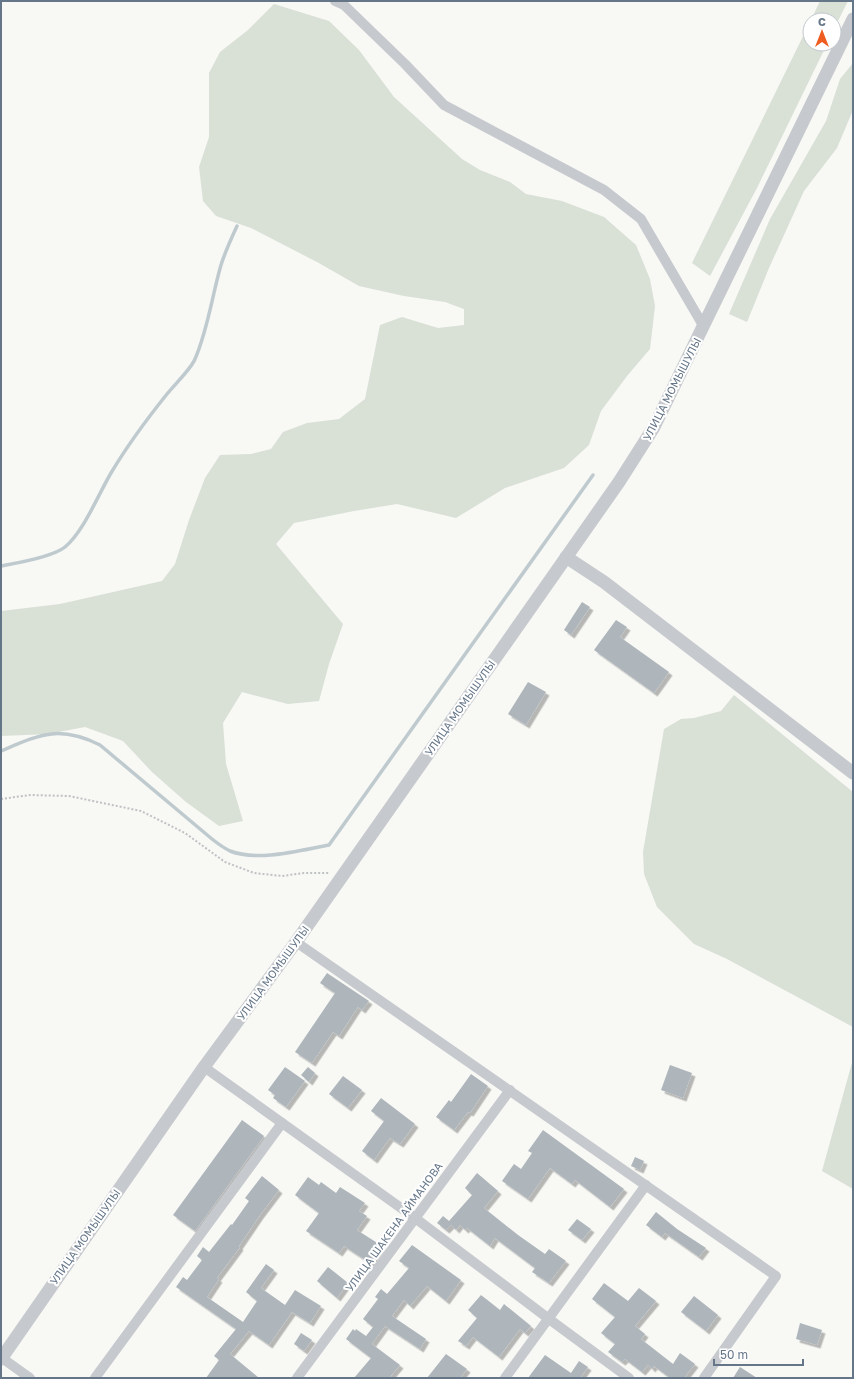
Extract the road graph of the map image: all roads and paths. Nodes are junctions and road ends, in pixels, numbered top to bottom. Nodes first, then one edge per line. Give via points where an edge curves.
1 (334, 1) edge
2 (853, 19) edge
3 (704, 327) junction
4 (566, 557) junction
5 (853, 773) edge
6 (1, 799) edge
7 (344, 873) junction
8 (296, 942) junction
9 (204, 1067) junction
10 (510, 1090) junction
11 (282, 1123) junction
12 (646, 1185) junction
13 (415, 1218) junction
14 (549, 1319) junction
15 (1, 1358) edge
16 (30, 1378) edge
17 (95, 1378) edge
18 (298, 1378) edge
19 (505, 1378) edge
20 (630, 1378) edge
21 (704, 1378) edge

1 - 3 street via 344,5 444,105 604,190 641,219
2 - 3 street, УЛИЦА МОМЫШУЛЫ
3 - 4 street, УЛИЦА МОМЫШУЛЫ via 654,427
4 - 5 street via 604,582
4 - 7 street, УЛИЦА МОМЫШУЛЫ
6 - 7 path via 30,795 69,796 141,811 185,833 225,862 254,873 282,876
7 - 8 street, УЛИЦА МОМЫШУЛЫ
8 - 9 street, УЛИЦА МОМЫШУЛЫ
8 - 10 street
9 - 11 street
9 - 15 street, УЛИЦА МОМЫШУЛЫ
10 - 12 street
10 - 13 street, УЛИЦА ШАКЕНА АЙМАНОВА
11 - 13 street
11 - 17 street
12 - 14 street
12 - 21 street via 776,1276
13 - 14 street
13 - 18 street, УЛИЦА ШАКЕНА АЙМАНОВА
14 - 19 street
14 - 20 street
15 - 16 street

